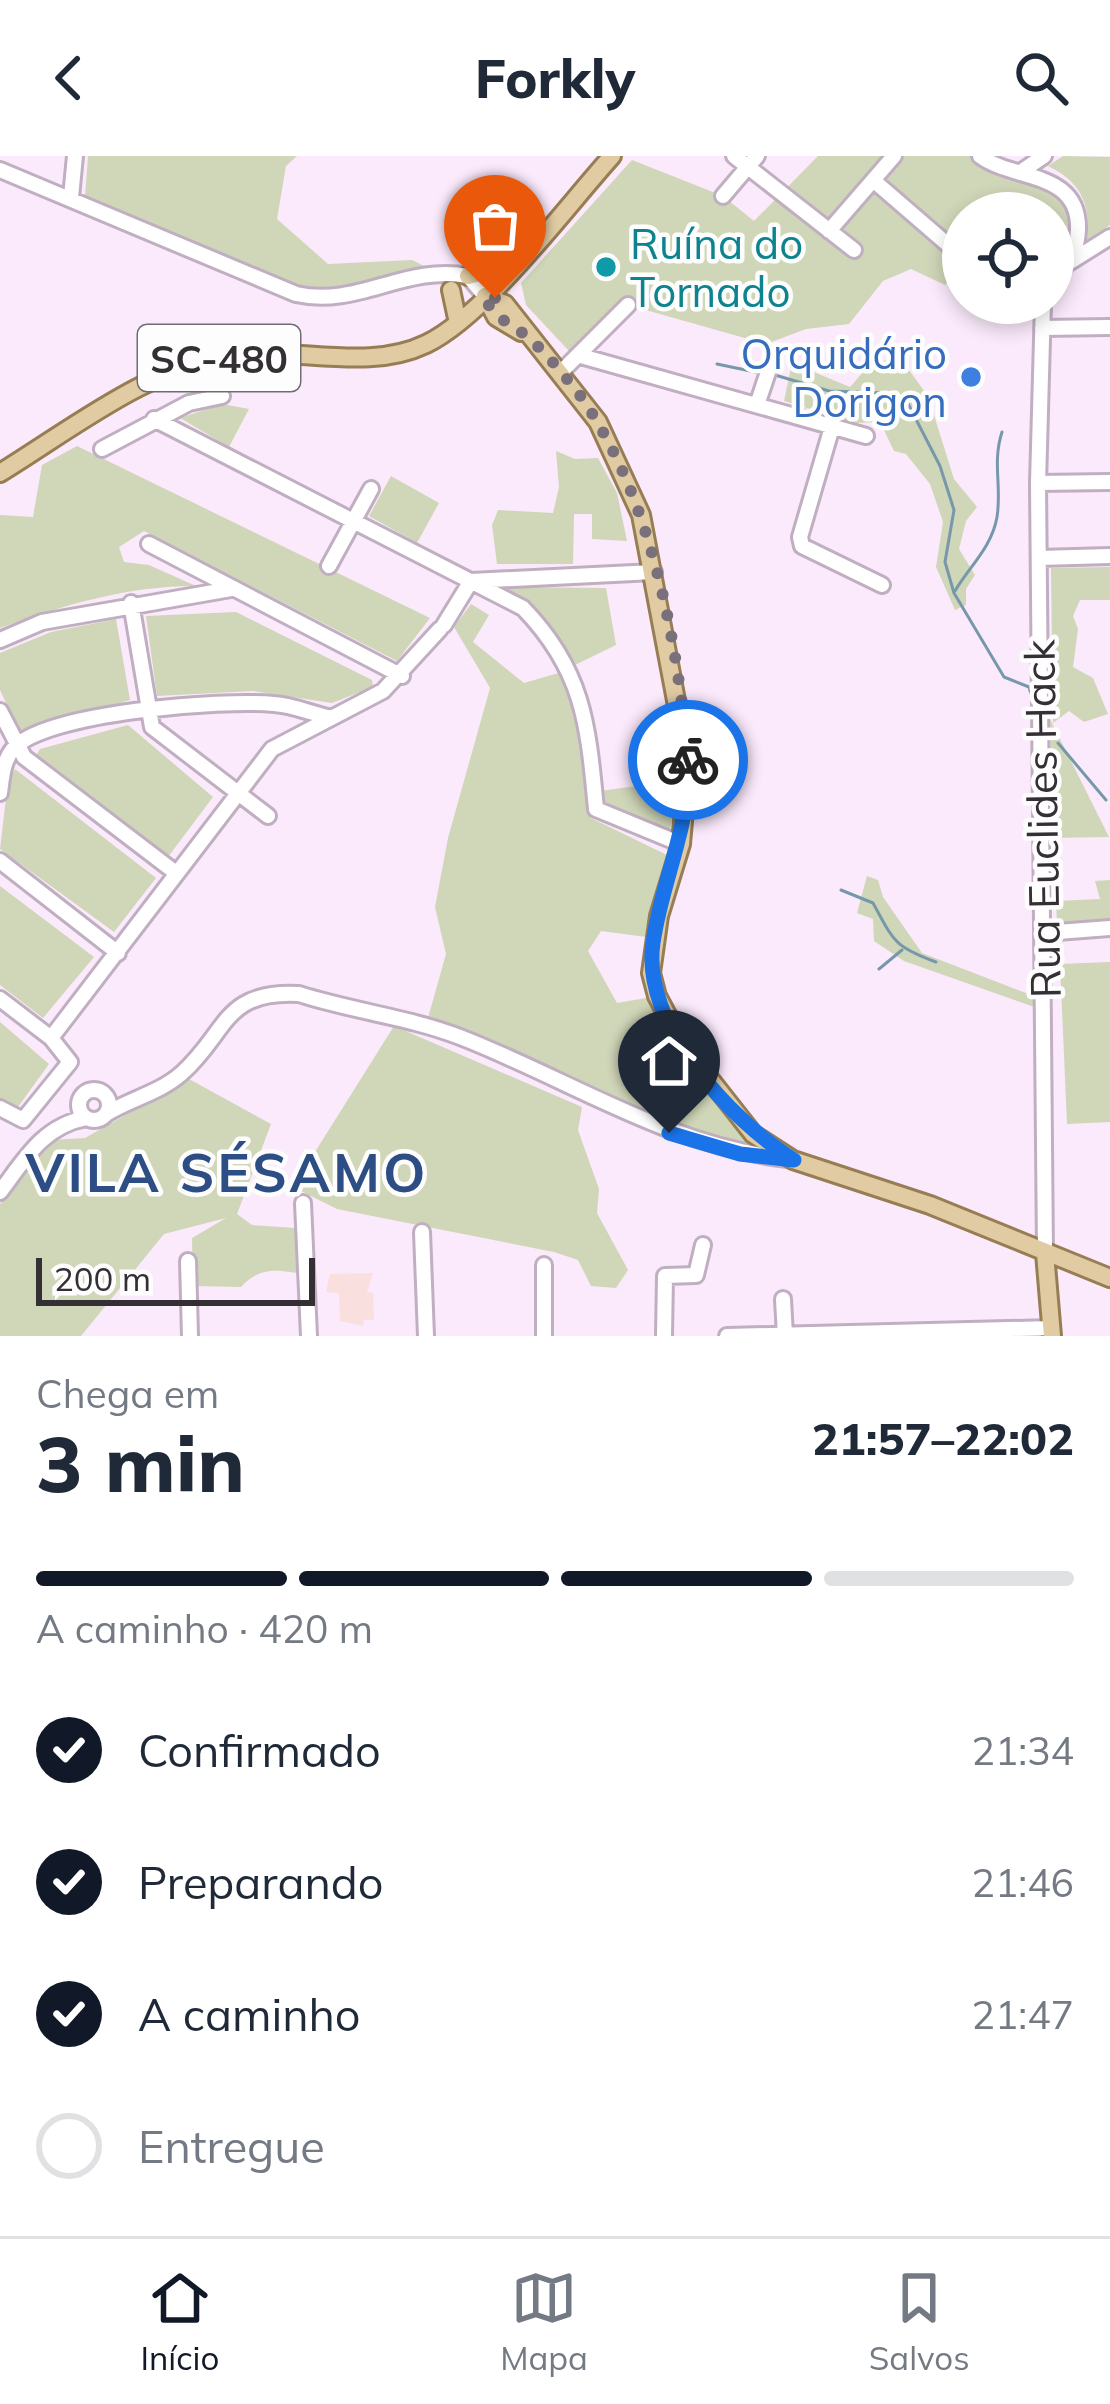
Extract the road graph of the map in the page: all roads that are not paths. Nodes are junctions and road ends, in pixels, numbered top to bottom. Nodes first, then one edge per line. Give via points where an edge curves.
1 (75, 156) edge
2 (612, 156) edge
3 (734, 156) edge
4 (893, 156) edge
5 (980, 156) edge
6 (1045, 156) edge
7 (752, 162) edge
8 (0, 170) edge
9 (1022, 171) junction
10 (873, 180) junction
11 (1062, 192) edge
12 (723, 196) dead end
13 (71, 197) junction
14 (1074, 214) edge
15 (829, 230) junction
16 (1110, 237) edge
17 (942, 239) edge
18 (1074, 246) edge
19 (854, 250) dead end
20 (1074, 260) edge
21 (515, 264) junction
22 (436, 273) junction
23 (468, 276) junction
24 (451, 290) junction
25 (484, 296) junction
26 (628, 305) dead end
27 (505, 316) junction
28 (458, 323) junction
29 (1042, 324) edge
30 (1110, 327) edge
31 (1042, 328) junction
32 (581, 356) junction
33 (770, 366) dead end
34 (562, 372) junction
35 (222, 396) dead end
36 (758, 405) junction
37 (154, 419) junction
38 (832, 427) junction
39 (866, 436) dead end
40 (102, 448) dead end
41 (0, 473) edge
42 (1110, 482) edge
43 (1038, 483) junction
44 (371, 489) dead end
45 (354, 524) junction
46 (149, 544) dead end
47 (1110, 556) edge
48 (1039, 558) junction
49 (329, 566) dead end
50 (654, 572) junction
51 (471, 581) junction
52 (882, 585) dead end
53 (231, 589) junction
54 (131, 603) junction
55 (0, 640) edge
56 (402, 676) junction
57 (146, 710) junction
58 (0, 711) edge
59 (328, 717) junction
60 (15, 746) junction
61 (0, 793) edge
62 (238, 793) junction
63 (268, 816) dead end
64 (681, 844) junction
65 (0, 861) edge
66 (176, 873) junction
67 (1110, 928) edge
68 (1044, 932) junction
69 (118, 953) junction
70 (0, 1000) edge
71 (51, 1038) junction
72 (105, 1095) junction
73 (126, 1101) junction
74 (0, 1108) edge
75 (82, 1111) junction
76 (106, 1114) junction
77 (794, 1160) junction
78 (0, 1192) edge
79 (303, 1203) dead end
80 (422, 1232) dead end
81 (703, 1245) dead end
82 (1045, 1253) junction
83 (188, 1261) dead end
84 (544, 1265) dead end
85 (1110, 1278) edge
86 (783, 1299) dead end
87 (1052, 1332) edge
88 (902, 1334) edge
89 (784, 1335) edge
90 (190, 1336) edge
91 (309, 1336) edge
92 (426, 1336) edge
93 (544, 1336) edge
94 (664, 1336) edge
95 (727, 1336) edge

1 - 13 street
2 - 21 main road, SC-480
3 - 7 street
4 - 10 street
5 - 9 street
6 - 9 street
7 - 12 street
7 - 15 street
8 - 13 street
9 - 11 street
10 - 15 street
10 - 17 street
13 - 22 street via 318,299 358,297 402,277
14 - 18 street
15 - 19 street
16 - 20 street
21 - 23 main road
21 - 25 main road, SC-480
21 - 27 main road
22 - 23 street
22 - 24 street
23 - 25 street
24 - 25 street
24 - 28 main road
25 - 27 main road via 505,304
25 - 28 main road, SC-480
26 - 32 street
27 - 28 main road
27 - 34 main road
28 - 41 main road, SC-480 via 406,353 379,357 275,352 201,361
29 - 31 street, Rua Euclides Hack
30 - 31 street
31 - 43 street, Rua Euclides Hack
32 - 34 street
32 - 36 street
33 - 36 street
34 - 50 main road via 623,465
35 - 37 street
36 - 38 street
37 - 40 street
37 - 45 street
38 - 39 street
38 - 52 street via 802,546
42 - 43 street
43 - 48 street, Rua Euclides Hack
44 - 45 street
45 - 49 street
45 - 51 street
46 - 53 street
47 - 48 street
48 - 68 street, Rua Euclides Hack
50 - 51 street
50 - 64 main road via 686,741
51 - 56 street
51 - 64 street via 523,608 554,640 581,695 596,809
53 - 54 street
53 - 56 street
54 - 55 street
54 - 57 street
56 - 59 street
57 - 59 street via 278,704
57 - 60 street via 94,718
57 - 62 street via 152,727
58 - 60 street
59 - 62 street via 272,749
60 - 61 street
60 - 66 street
62 - 63 street
62 - 66 street
64 - 77 main road via 652,945 657,996 724,1104
65 - 69 street
66 - 69 street
67 - 68 street
68 - 82 street, Rua Euclides Hack
69 - 71 street
70 - 71 street
71 - 74 street via 70,1062 23,1120
72 - 73 street
72 - 75 street via 91,1090
72 - 76 street
73 - 76 street
73 - 77 street via 183,1073 247,1000 299,994 466,1039 669,1133
75 - 76 street
75 - 78 street via 43,1136
77 - 82 main road
79 - 91 street
80 - 92 street
81 - 94 street via 696,1275 664,1276
82 - 85 main road
82 - 87 main road, Rua Euclides Hack
83 - 90 street
84 - 93 street
86 - 89 street
87 - 88 street
88 - 89 street
89 - 95 street

